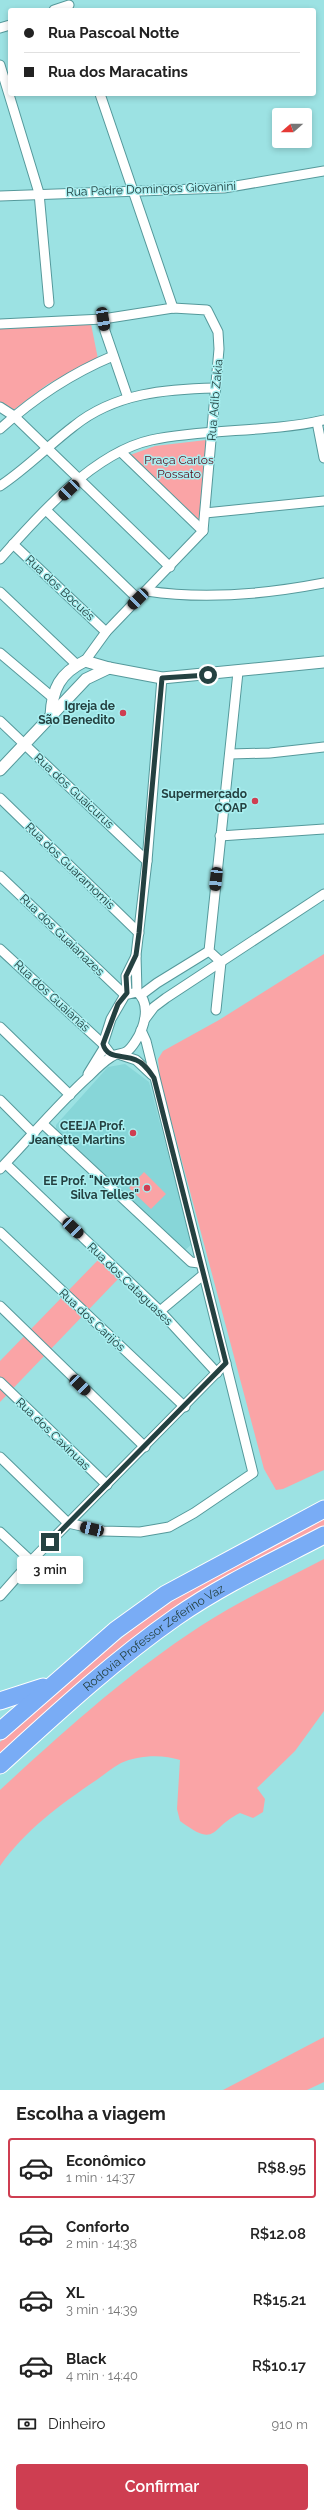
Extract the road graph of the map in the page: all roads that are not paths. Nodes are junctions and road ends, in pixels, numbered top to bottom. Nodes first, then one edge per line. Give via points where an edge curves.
1 (0, 65) edge
2 (8, 91) edge
3 (9, 96) edge
4 (101, 96) edge
5 (324, 171) edge
6 (134, 192) junction
7 (39, 193) junction
8 (0, 196) edge
9 (49, 303) dead end
10 (173, 308) junction
11 (103, 319) junction
12 (0, 324) edge
13 (113, 356) junction
14 (216, 388) junction
15 (128, 398) junction
16 (0, 407) edge
17 (14, 416) junction
18 (320, 421) edge
19 (0, 429) edge
20 (212, 434) junction
21 (46, 448) junction
22 (121, 452) junction
23 (324, 458) edge
24 (80, 479) junction
25 (0, 486) edge
26 (324, 501) edge
27 (47, 511) junction
28 (205, 514) junction
29 (203, 531) junction
30 (13, 544) junction
31 (0, 548) edge
32 (0, 559) edge
33 (170, 568) junction
34 (324, 583) edge
35 (147, 591) junction
36 (0, 592) edge
37 (138, 599) junction
38 (106, 632) junction
39 (0, 653) edge
40 (324, 662) edge
41 (81, 663) junction
42 (110, 668) junction
43 (238, 672) junction
44 (162, 678) junction
45 (52, 697) junction
46 (51, 716) junction
47 (0, 721) edge
48 (24, 744) junction
49 (324, 747) edge
50 (230, 754) junction
51 (0, 770) edge
52 (0, 798) edge
53 (324, 829) edge
54 (220, 836) junction
55 (147, 860) junction
56 (0, 876) edge
57 (324, 894) edge
58 (139, 933) junction
59 (0, 948) edge
60 (209, 951) junction
61 (136, 955) junction
62 (222, 962) junction
63 (126, 994) junction
64 (139, 994) junction
65 (216, 1010) dead end
66 (144, 1018) junction
67 (0, 1027) edge
68 (142, 1030) junction
69 (104, 1046) junction
70 (116, 1055) junction
71 (86, 1078) junction
72 (154, 1078) junction
73 (70, 1095) junction
74 (0, 1100) edge
75 (43, 1124) junction
76 (34, 1134) junction
77 (3, 1166) edge
78 (0, 1232) edge
79 (200, 1263) junction
80 (203, 1275) junction
81 (0, 1306) edge
82 (160, 1311) junction
83 (226, 1363) junction
84 (217, 1373) junction
85 (0, 1382) edge
86 (185, 1407) junction
87 (145, 1447) junction
88 (0, 1457) edge
89 (107, 1485) junction
90 (324, 1509) edge
91 (68, 1523) junction
92 (0, 1532) edge
93 (324, 1535) edge
94 (31, 1561) junction
95 (0, 1596) edge
96 (54, 1682) junction
97 (0, 1701) edge
98 (0, 1731) edge
99 (0, 1765) edge

1 - 2 street
3 - 7 street
4 - 6 street
5 - 6 street, Rua Padre Domingos Giovanini via 224,188
6 - 7 street, Rua Padre Domingos Giovanini
6 - 10 street
7 - 8 street, Rua Padre Domingos Giovanini
7 - 9 street
10 - 11 street
10 - 14 street, Rua Adib Zakia via 209,310 218,332 220,349
11 - 12 street
11 - 13 street
13 - 15 street
13 - 17 street via 54,386
14 - 15 street via 164,390
14 - 20 street, Rua Adib Zakia
15 - 21 street via 75,424
16 - 17 street
17 - 19 street
17 - 21 street
18 - 20 street
18 - 23 street
20 - 22 street via 151,441
20 - 28 street, Rua Adib Zakia
21 - 24 street
21 - 25 street
22 - 24 street
22 - 29 street
24 - 27 street
24 - 33 street
26 - 28 street
27 - 30 street
27 - 37 street
28 - 29 street, Rua Adib Zakia
29 - 33 street
30 - 31 street
30 - 32 street
30 - 38 street, Rua dos Bocués
33 - 35 street
34 - 35 street via 286,590 209,595
35 - 37 street
36 - 41 street via 65,653
37 - 38 street
38 - 41 street
39 - 45 street
40 - 43 street
41 - 42 street
41 - 45 street via 55,687
42 - 44 street
42 - 46 street via 86,679
43 - 44 street
43 - 50 street
44 - 55 street
45 - 46 street
46 - 48 street
47 - 48 street, Rua dos Guaicurus
48 - 51 street
48 - 55 street, Rua dos Guaicurus
49 - 50 street
50 - 54 street
52 - 58 street, Rua dos Guaramomis
53 - 54 street
54 - 60 street
55 - 58 street
56 - 63 street, Rua dos Guaianazes
57 - 62 street
58 - 61 street
59 - 69 street, Rua dos Guaianãs
60 - 62 street
60 - 64 street
61 - 63 street via 126,976
61 - 64 street
62 - 65 street
62 - 66 street via 166,998
63 - 64 street
63 - 69 street via 111,1019
64 - 66 street via 145,1006
66 - 68 street
67 - 73 street
68 - 70 street via 128,1052
68 - 72 street
69 - 70 street, Rua dos Guaianãs
69 - 71 street
70 - 71 street
70 - 72 street via 136,1060 148,1069
71 - 73 street
72 - 79 street
73 - 75 street
74 - 76 street
75 - 76 street
75 - 79 street via 190,1262
76 - 77 street
77 - 82 street, Rua dos Cataguases
78 - 86 street, Rua dos Carijós
79 - 80 street
80 - 82 street
80 - 83 street
81 - 87 street
82 - 84 street, Rua dos Cataguases
83 - 84 street
83 - 91 street via 253,1472 169,1527 140,1532 103,1531
84 - 86 street
85 - 89 street, Rua dos Caxinuas
86 - 87 street
87 - 89 street
88 - 91 street
89 - 91 street
90 - 96 highway, Rodovia Professor Zeferino Vaz via 166,1594 116,1630
91 - 94 street
92 - 94 street
93 - 99 highway, Rodovia Professor Zeferino Vaz via 231,1583 177,1616 98,1677
94 - 95 street
96 - 97 highway via 27,1694
96 - 98 highway, Rodovia Professor Zeferino Vaz

